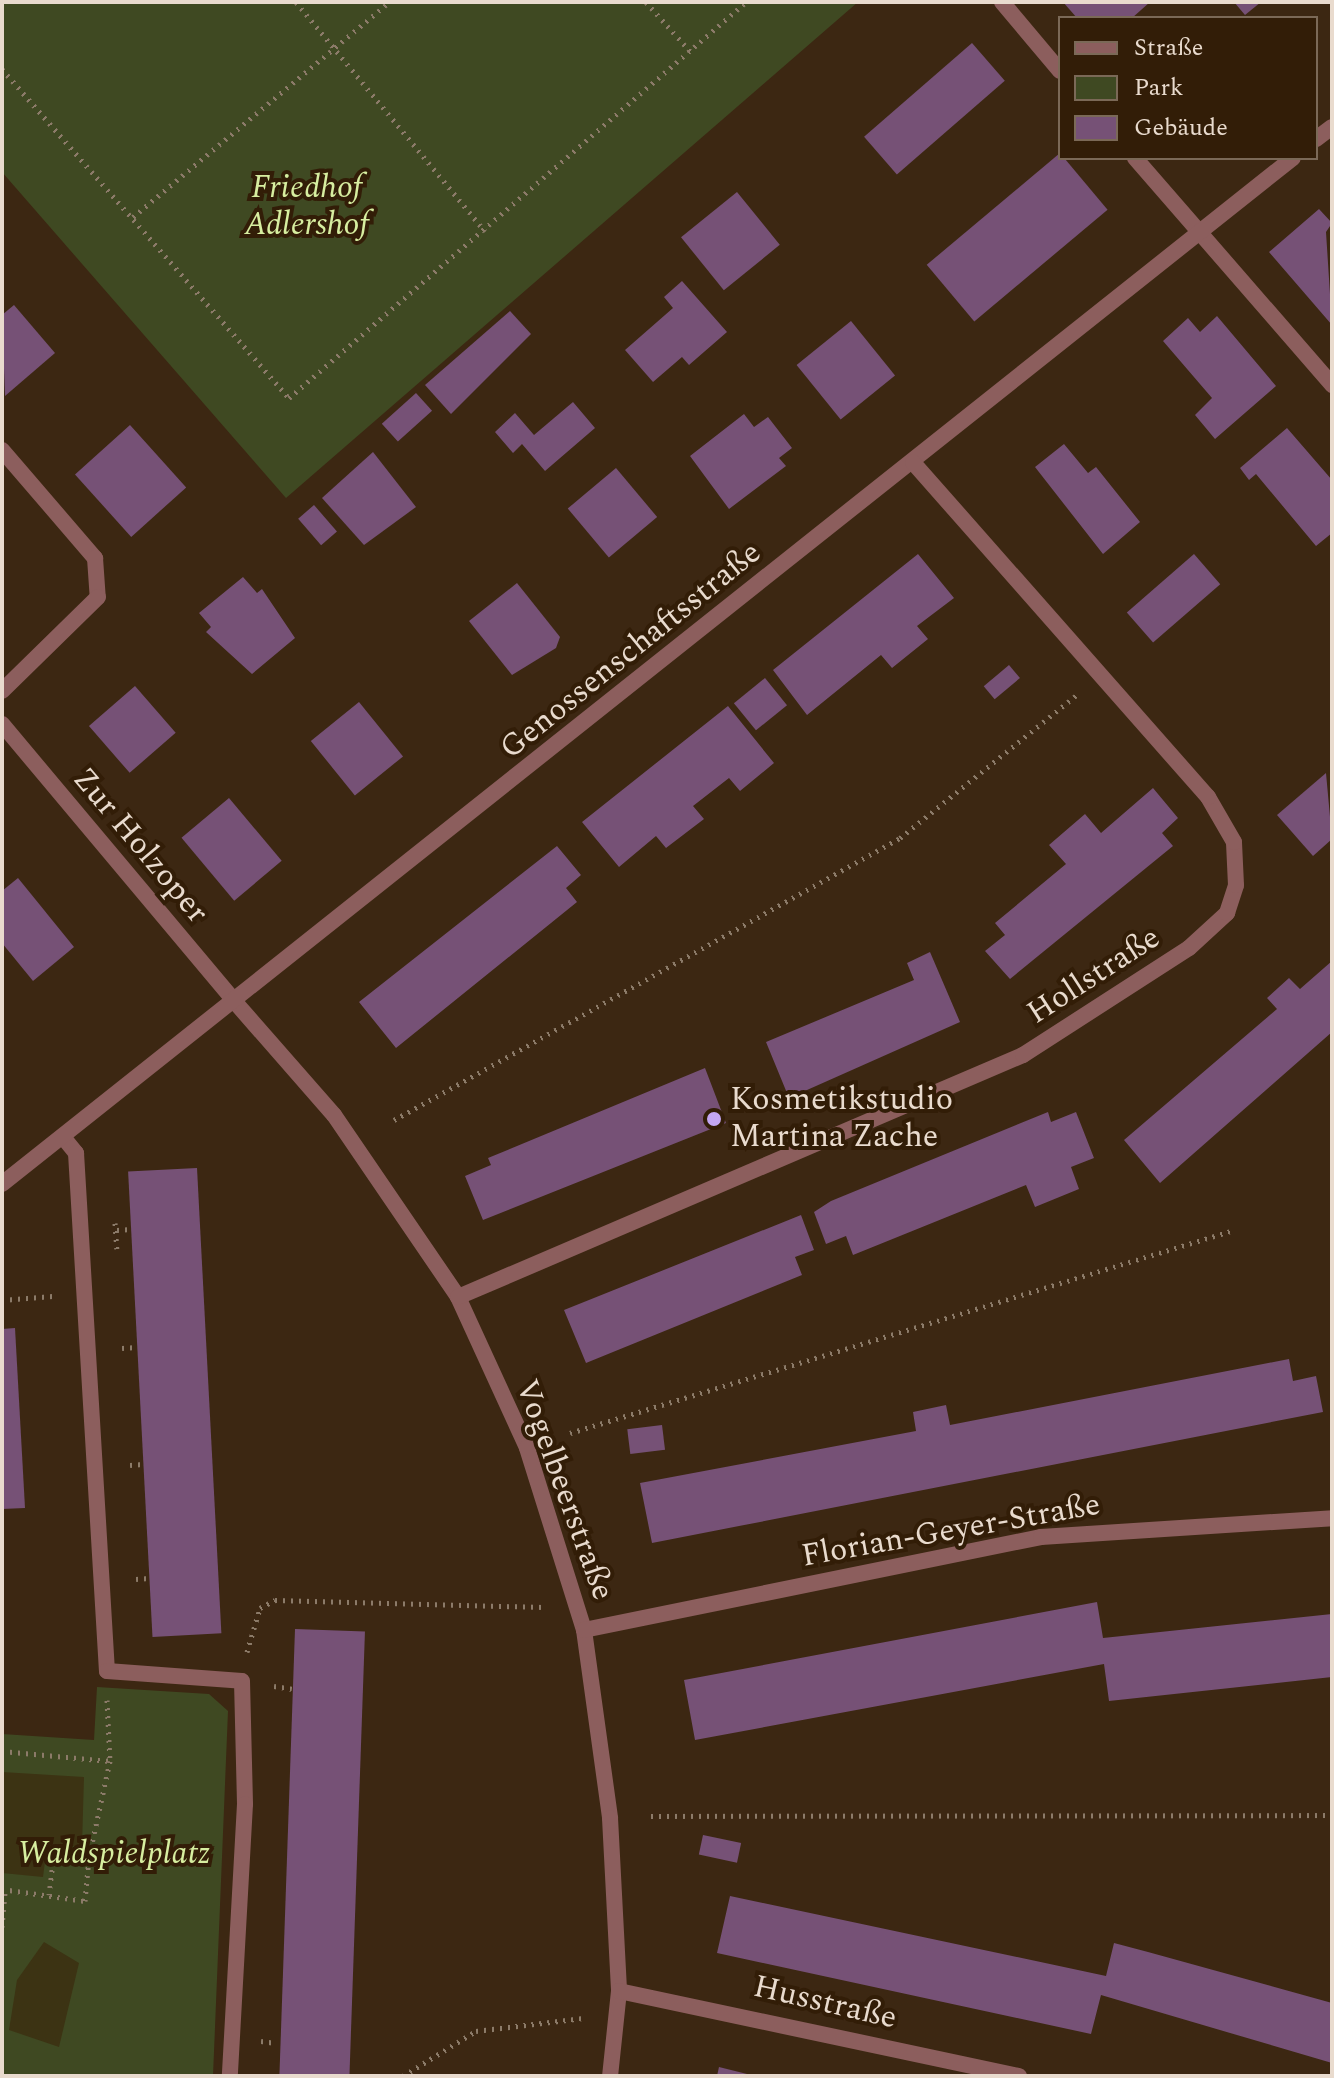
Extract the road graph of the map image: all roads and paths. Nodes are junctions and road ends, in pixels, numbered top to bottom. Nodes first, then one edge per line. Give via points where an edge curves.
1 (296, 2) edge
2 (389, 2) edge
3 (646, 2) edge
4 (746, 2) edge
5 (1002, 2) edge
6 (336, 46) junction
7 (690, 51) junction
8 (2, 69) edge
9 (1058, 69) edge
10 (1137, 160) edge
11 (1290, 160) edge
12 (133, 217) junction
13 (485, 231) junction
14 (1198, 233) junction
15 (1332, 385) edge
16 (2, 450) edge
17 (913, 462) junction
18 (1100, 676) junction
19 (2, 691) edge
20 (2, 724) edge
21 (235, 1002) junction
22 (394, 1120) dead end
23 (63, 1137) junction
24 (2, 1184) edge
25 (131, 1229) dead end
26 (117, 1230) dead end
27 (1234, 1230) dead end
28 (84, 1293) junction
29 (458, 1297) junction
30 (2, 1300) edge
31 (137, 1347) dead end
32 (122, 1348) dead end
33 (570, 1433) dead end
34 (143, 1464) dead end
35 (130, 1465) dead end
36 (1332, 1518) edge
37 (149, 1578) dead end
38 (136, 1579) dead end
39 (577, 1602) junction
40 (584, 1630) junction
41 (107, 1671) junction
42 (242, 1681) junction
43 (2, 1751) edge
44 (110, 1761) junction
45 (1332, 1815) edge
46 (651, 1816) dead end
47 (89, 1857) junction
48 (211, 1861) dead end
49 (4, 1889) edge
50 (49, 1895) junction
51 (2, 1927) edge
52 (619, 1991) junction
53 (618, 2020) junction
54 (230, 2076) edge
55 (403, 2076) edge
56 (610, 2076) edge
57 (1019, 2076) edge

1 - 6 path
2 - 6 path
3 - 7 path
4 - 7 path
5 - 9 street
6 - 12 path
6 - 13 path
7 - 13 path
8 - 12 path
10 - 14 street
11 - 14 street, Genossenschaftsstraße
12 - 13 path via 289,398
14 - 15 street
14 - 17 street, Genossenschaftsstraße
16 - 19 street via 95,558 98,597
17 - 18 street, Hollstraße
17 - 21 street, Genossenschaftsstraße
18 - 22 path via 900,838
18 - 29 street, Hollstraße via 1208,797 1234,842 1236,885 1227,913 1189,948 1023,1055
20 - 21 street, Zur Holzoper
21 - 23 street, Genossenschaftsstraße
21 - 29 street, Vogelbeerstraße via 334,1115
23 - 24 street, Genossenschaftsstraße
23 - 28 street via 76,1153
25 - 26 path
27 - 33 path
28 - 30 path
28 - 41 street
29 - 39 street, Vogelbeerstraße via 527,1448
31 - 32 path
34 - 35 path
36 - 40 street, Florian-Geyer-Straße via 1041,1537
37 - 38 path
39 - 40 street, Vogelbeerstraße
39 - 42 path via 517,1612 275,1600 249,1629
40 - 52 street, Vogelbeerstraße via 610,1818
41 - 42 street
41 - 44 path
42 - 54 street via 245,1804
43 - 44 path
44 - 47 path
45 - 46 path
47 - 48 path
47 - 50 path via 54,1854
47 - 50 path via 85,1901
49 - 50 path
49 - 51 path
52 - 53 street, Vogelbeerstraße
52 - 57 street, Husstraße
53 - 55 path via 566,2017 476,2031
53 - 56 street, Vogelbeerstraße

